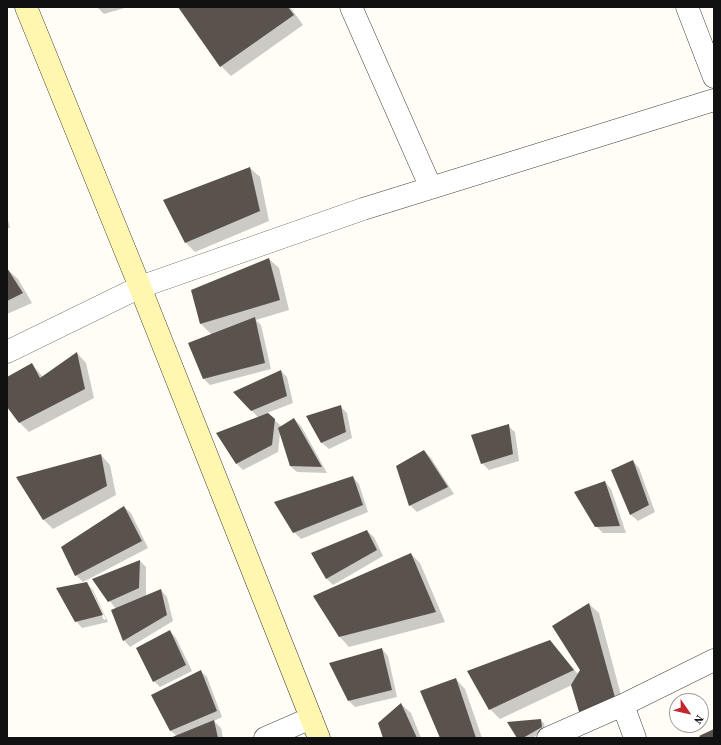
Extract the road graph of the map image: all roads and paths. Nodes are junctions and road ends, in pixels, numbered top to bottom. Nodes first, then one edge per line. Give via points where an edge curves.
1 (26, 7) edge
2 (351, 7) edge
3 (687, 7) edge
4 (714, 77) edge
5 (714, 100) edge
6 (431, 188) junction
7 (140, 287) junction
8 (7, 352) edge
9 (714, 660) edge
10 (623, 705) junction
11 (311, 718) junction
12 (265, 738) edge
13 (319, 738) edge
14 (548, 738) edge
15 (635, 738) edge

1 - 7 main road
2 - 6 street
3 - 4 street
5 - 6 street
6 - 7 street via 363,209
7 - 8 street
7 - 11 main road
9 - 10 street
10 - 14 street
10 - 15 street
11 - 12 street
11 - 13 main road

